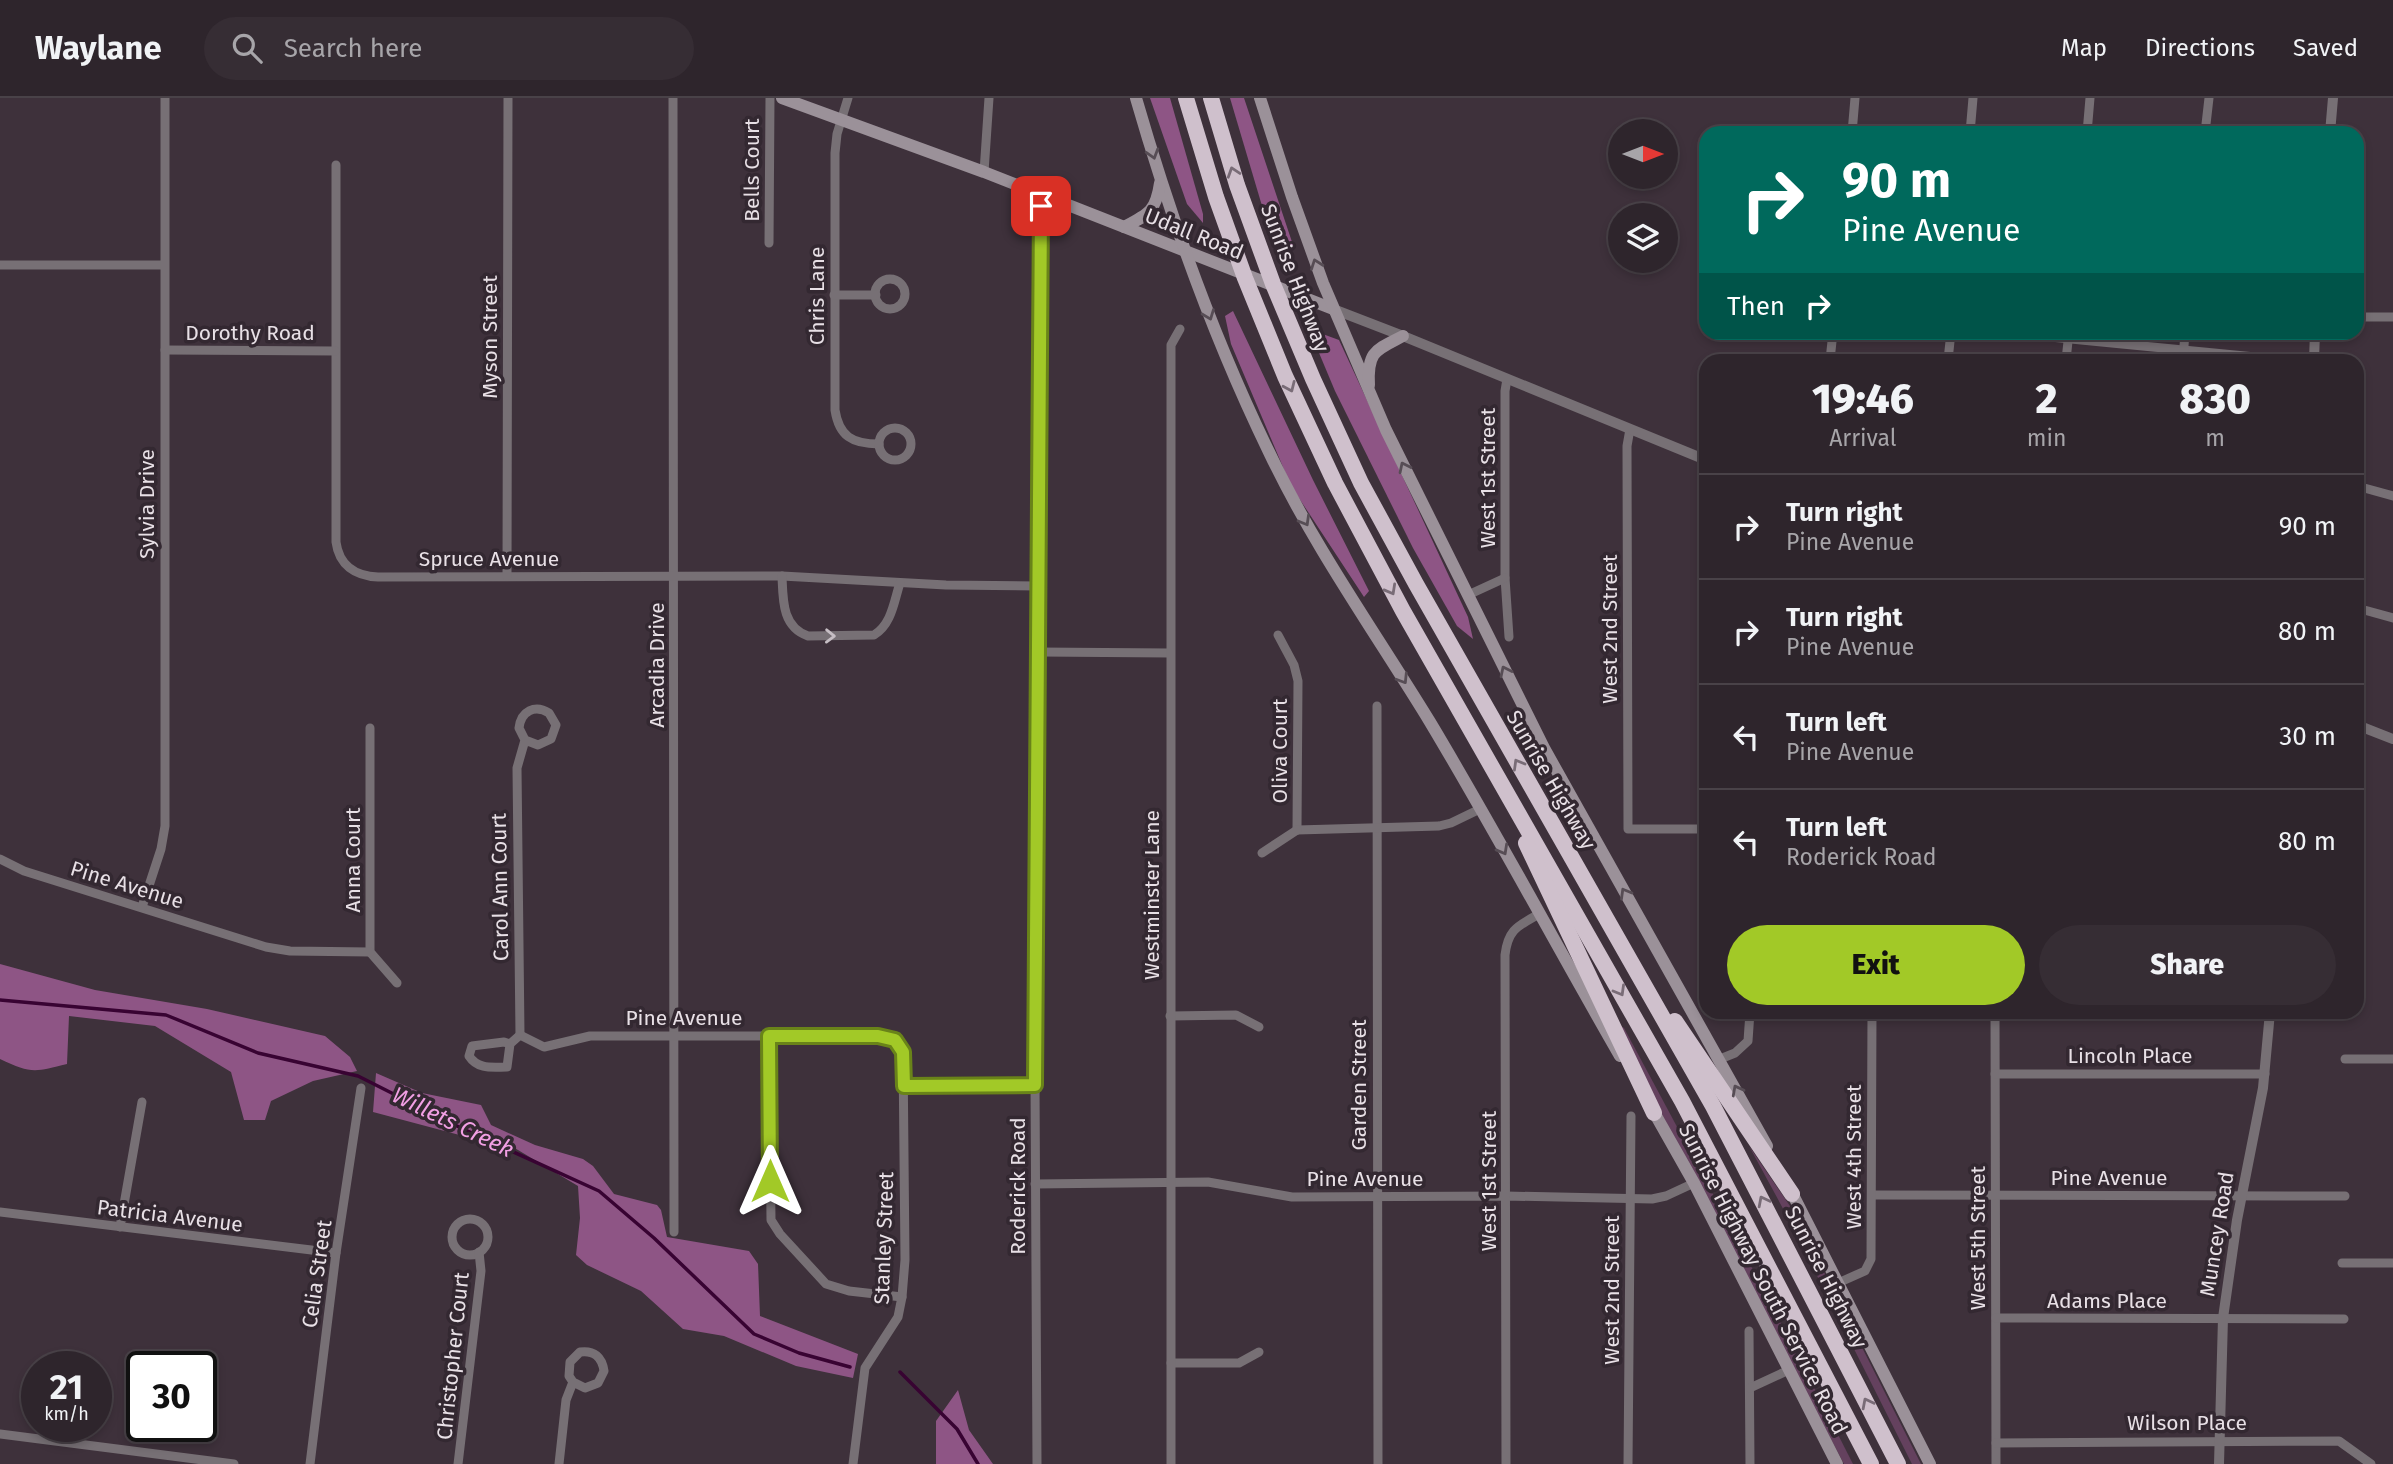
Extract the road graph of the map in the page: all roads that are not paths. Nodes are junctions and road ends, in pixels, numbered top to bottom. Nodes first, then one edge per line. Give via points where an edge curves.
1 (165, 98) edge
2 (508, 98) edge
3 (673, 98) edge
4 (770, 98) edge
5 (782, 98) edge
6 (848, 98) edge
7 (989, 98) edge
8 (1136, 98) edge
9 (1186, 98) edge
10 (1211, 98) edge
11 (1260, 98) edge
12 (1855, 98) edge
13 (1973, 98) edge
14 (2090, 98) edge
15 (2209, 98) edge
16 (2328, 98) edge
17 (2333, 98) edge
18 (841, 119) junction
19 (1853, 126) edge
20 (1971, 126) edge
21 (2088, 126) edge
22 (2206, 126) edge
23 (2331, 126) edge
24 (336, 165) dead end
25 (984, 172) junction
26 (1161, 179) junction
27 (1044, 195) junction
28 (1124, 227) junction
29 (769, 243) dead end
30 (1185, 252) junction
31 (0, 265) edge
32 (164, 265) junction
33 (834, 295) junction
34 (876, 295) dead end
35 (1333, 309) junction
36 (2364, 317) edge
37 (2393, 317) edge
38 (1180, 330) dead end
39 (1403, 336) junction
40 (2091, 340) edge
41 (165, 350) junction
42 (335, 351) junction
43 (2172, 354) edge
44 (1507, 379) junction
45 (1370, 396) junction
46 (1630, 429) junction
47 (879, 444) dead end
48 (1699, 457) edge
49 (2364, 488) edge
50 (2393, 496) edge
51 (507, 576) junction
52 (675, 576) junction
53 (782, 576) junction
54 (1505, 578) junction
55 (900, 583) junction
56 (1038, 586) junction
57 (1468, 595) junction
58 (2364, 610) edge
59 (2393, 618) edge
60 (1278, 635) dead end
61 (1509, 637) dead end
62 (1039, 652) junction
63 (1170, 653) junction
64 (1377, 706) dead end
65 (370, 728) dead end
66 (2364, 728) edge
67 (525, 740) junction
68 (2393, 740) edge
69 (1501, 783) junction
70 (1480, 809) junction
71 (1376, 828) junction
72 (1699, 829) edge
73 (1297, 830) junction
74 (1262, 853) dead end
75 (0, 859) edge
76 (142, 907) junction
77 (1539, 914) junction
78 (370, 952) junction
79 (1637, 972) junction
80 (397, 983) dead end
81 (1170, 1016) junction
82 (1749, 1019) edge
83 (1872, 1019) edge
84 (1995, 1019) edge
85 (2269, 1019) edge
86 (1259, 1027) dead end
87 (520, 1035) junction
88 (673, 1036) junction
89 (769, 1036) junction
90 (510, 1044) junction
91 (1720, 1059) junction
92 (2345, 1059) dead end
93 (2393, 1059) edge
94 (2265, 1073) junction
95 (1996, 1074) junction
96 (1035, 1085) junction
97 (904, 1086) junction
98 (361, 1088) dead end
99 (142, 1102) dead end
100 (1654, 1113) junction
101 (1631, 1116) dead end
102 (1171, 1182) junction
103 (1693, 1183) junction
104 (1035, 1184) junction
105 (1792, 1194) junction
106 (1872, 1195) junction
107 (1506, 1196) junction
108 (1996, 1196) junction
109 (2241, 1196) junction
110 (2345, 1196) dead end
111 (1377, 1197) junction
112 (1629, 1198) junction
113 (0, 1212) edge
114 (120, 1227) junction
115 (674, 1232) dead end
116 (480, 1252) junction
117 (336, 1254) junction
118 (2342, 1263) dead end
119 (2393, 1263) edge
120 (1838, 1283) junction
121 (902, 1297) junction
122 (1996, 1318) junction
123 (2223, 1318) junction
124 (2344, 1319) dead end
125 (1749, 1331) dead end
126 (1259, 1352) dead end
127 (1171, 1363) junction
128 (1789, 1370) junction
129 (573, 1382) junction
130 (1750, 1388) junction
131 (0, 1434) edge
132 (2219, 1440) junction
133 (1996, 1443) junction
134 (234, 1464) edge
135 (310, 1464) edge
136 (458, 1464) edge
137 (559, 1464) edge
138 (853, 1464) edge
139 (1037, 1464) edge
140 (1171, 1464) edge
141 (1378, 1464) edge
142 (1506, 1464) edge
143 (1628, 1464) edge
144 (1750, 1464) edge
145 (1837, 1464) edge
146 (1871, 1464) edge
147 (1898, 1464) edge
148 (1930, 1464) edge
149 (1996, 1464) edge
150 (2218, 1464) edge
151 (2371, 1464) edge

1 - 32 street, Sylvia Drive
2 - 51 street, Myson Street
3 - 52 street, Arcadia Drive
4 - 29 street, Bells Court
5 - 18 main road, Udall Road
6 - 18 street, Chris Lane
7 - 25 street
8 -> 26 main road
9 -> 69 highway via 1226,225 1309,429 1361,534
79 -> 10 highway, Sunrise Highway via 1388,535 1340,440 1255,236
35 -> 11 main road, Sunrise Highway
12 - 19 street
13 - 20 street
14 - 21 street
15 - 22 street
16 - 17 street
17 - 23 street
18 - 25 main road, Udall Road
18 - 33 street, Chris Lane via 835,153
24 - 42 street, Spruce Avenue
25 - 27 main road, Udall Road
26 - 28 main road via 1153,210
26 - 30 main road
27 - 28 main road, Udall Road
27 - 56 street, Roderick Road via 1040,223
28 - 30 main road, Udall Road
30 - 35 main road, Udall Road
30 -> 70 main road via 1232,372 1282,479
31 - 32 street
32 - 41 street, Sylvia Drive
33 - 34 street
33 - 47 street, Chris Lane via 837,424 845,435
35 - 39 street, Udall Road
35 - 45 main road, Sunrise Highway
36 - 37 street
38 - 63 street, Westminster Lane via 1171,345
39 - 44 street, Udall Road
39 - 45 main road via 1371,357
40 - 43 street
41 - 42 street, Dorothy Road
41 - 76 street, Sylvia Drive via 165,826
42 - 51 street, Spruce Avenue via 336,542 344,564 364,576
44 - 46 street, Udall Road
44 - 54 street, West 1st Street
57 -> 45 main road, Sunrise Highway
46 - 48 street, Udall Road
46 - 72 street, West 2nd Street via 1628,829
49 - 50 street
51 - 52 street, Spruce Avenue
52 - 53 street, Spruce Avenue
52 - 88 street, Arcadia Drive
53 - 55 street, Spruce Avenue
53 -> 55 street via 788,620 808,636 874,635 883,630
54 - 57 street, West 1st Street
54 - 61 street, West 1st Street
55 - 56 street, Spruce Avenue
56 - 62 street, Roderick Road
91 -> 57 main road, Sunrise Highway via 1562,782
58 - 59 street
60 - 73 street, Oliva Court via 1298,681
62 - 63 street
62 - 96 street, Roderick Road
63 - 81 street, Westminster Lane
64 - 71 street, Garden Street
65 - 78 street, Anna Court
66 - 68 street
67 - 67 street, Carol Ann Court via 538,745 551,739 556,725 549,713 536,708 523,714 519,728
67 - 87 street, Carol Ann Court via 517,768
69 - 100 highway via 1537,869
69 -> 146 highway via 1707,1146
70 - 71 street via 1445,825
70 -> 77 main road
71 - 73 street
71 - 111 street, Garden Street
73 - 74 street, Oliva Court
75 - 76 street, Pine Avenue via 24,871
76 - 78 street, Pine Avenue via 277,949
77 - 100 main road
77 - 107 street, West 1st Street via 1514,929 1505,954
78 - 80 street
79 - 105 highway via 1691,1043
147 -> 79 highway, Sunrise Highway via 1732,1140
81 - 86 street via 1236,1015
81 - 102 street, Westminster Lane
82 - 91 street via 1748,1041
83 - 106 street, West 4th Street
84 - 95 street, West 5th Street
85 - 94 street, Muncey Road
87 - 88 street, Pine Avenue via 544,1046 590,1036
87 - 90 street
88 - 89 street, Pine Avenue
88 - 115 street, Arcadia Drive
89 - 97 street, Pine Avenue via 895,1040 903,1052
89 - 121 street via 771,1220 826,1284
90 - 90 street via 507,1068 475,1064 469,1056 472,1046
105 -> 91 main road, Sunrise Highway
92 - 93 street
94 - 95 street, Lincoln Place
94 - 109 street, Muncey Road
95 - 108 street, West 5th Street
96 - 97 street
96 - 104 street, Roderick Road
97 - 121 street, Stanley Street
98 - 117 street, Celia Street
99 - 114 street
100 - 103 main road, Sunrise Highway South Service Road
101 - 112 street, West 2nd Street
102 - 104 street, Pine Avenue
102 - 111 street, Pine Avenue via 1230,1184 1292,1197
102 - 127 street, Westminster Lane
103 - 112 street, Pine Avenue via 1659,1198
103 - 128 main road, Sunrise Highway South Service Road
104 - 139 street, Roderick Road
105 - 120 main road, Sunrise Highway
106 - 108 street, Pine Avenue
106 - 120 street, West 4th Street via 1870,1264 1861,1274
107 - 111 street, Pine Avenue
107 - 112 street, Pine Avenue
107 - 142 street, West 1st Street
108 - 109 street, Pine Avenue
108 - 122 street, West 5th Street
109 - 110 street, Pine Avenue
109 - 123 street, Muncey Road
111 - 141 street, Garden Street
112 - 143 street, West 2nd Street
113 - 114 street, Patricia Avenue
114 - 117 street, Patricia Avenue
116 - 116 street, Christopher Court via 488,1241 486,1228 475,1220 461,1222 453,1232 455,1246 466,1254
116 - 136 street, Christopher Court
117 - 135 street, Celia Street
118 - 119 street
120 - 148 main road, Sunrise Highway
121 - 138 street, Stanley Street via 898,1317 864,1368
122 - 123 street, Adams Place
122 - 133 street, West 5th Street
123 - 124 street, Adams Place
123 - 132 street, Muncey Road
125 - 130 street
126 - 127 street via 1239,1363
127 - 140 street, Westminster Lane
128 - 130 street
128 - 145 main road, Sunrise Highway South Service Road
129 - 129 street via 585,1388 598,1383 604,1371 600,1357 587,1352 574,1356 568,1369
129 - 137 street via 566,1400
130 - 144 street
131 - 134 street
132 - 133 street, Wilson Place
132 - 150 street, Muncey Road
132 - 151 street, Wilson Place via 2339,1441
133 - 149 street, West 5th Street

